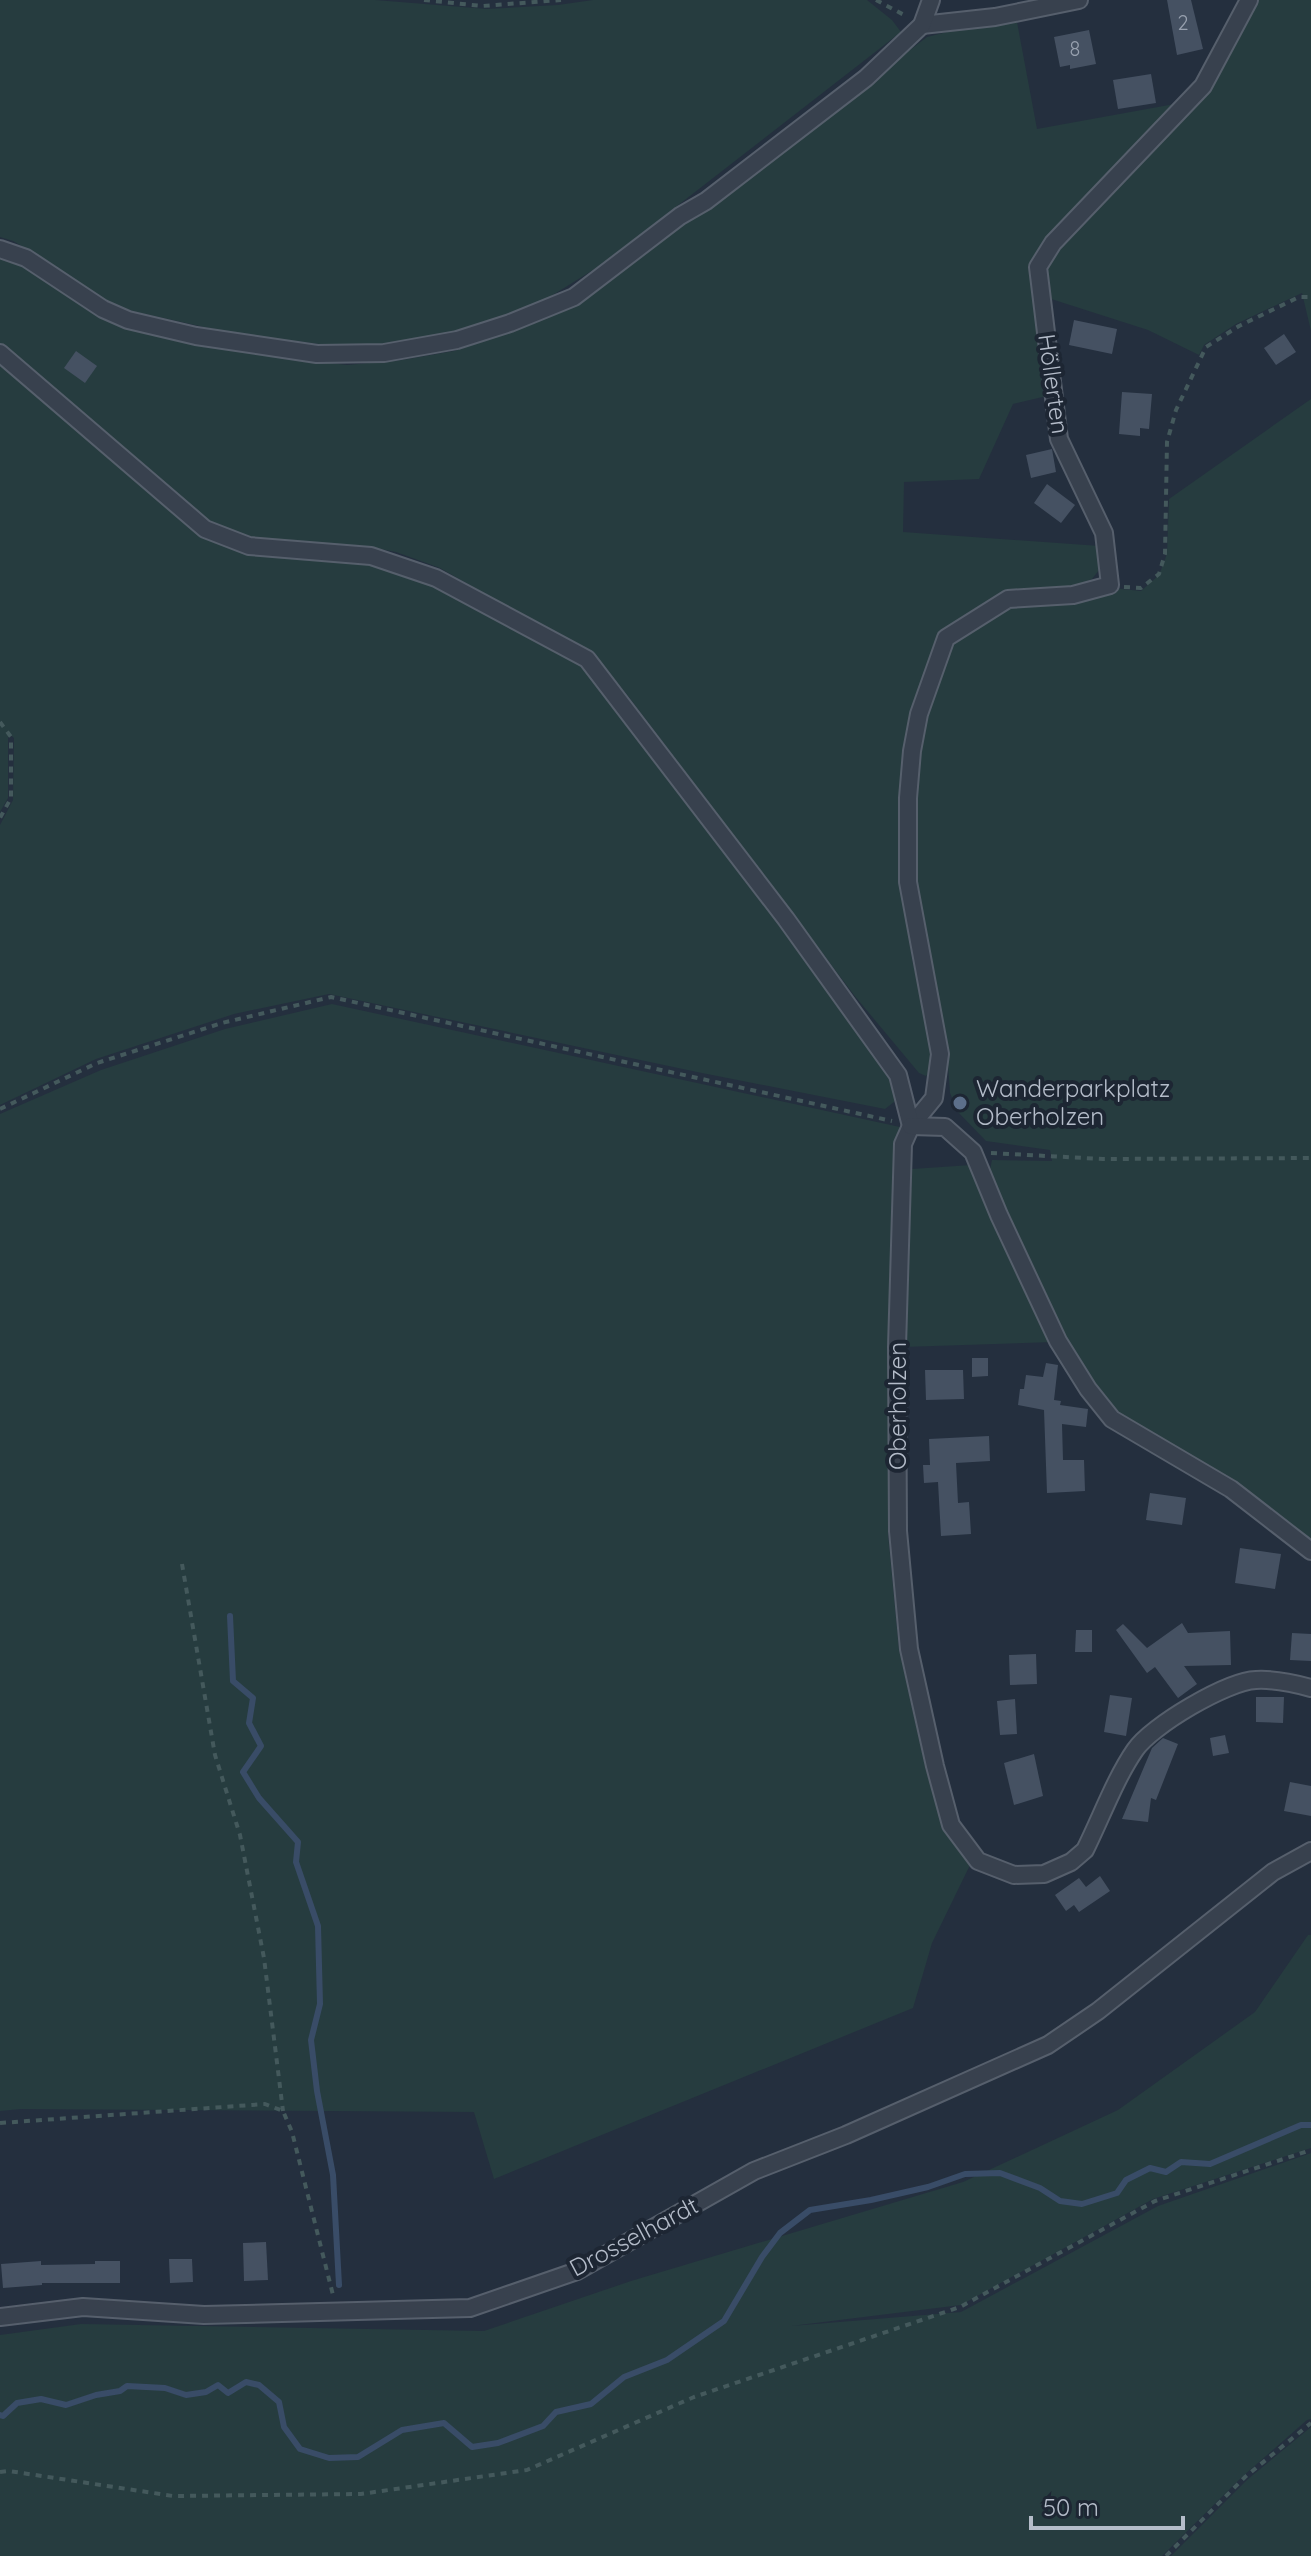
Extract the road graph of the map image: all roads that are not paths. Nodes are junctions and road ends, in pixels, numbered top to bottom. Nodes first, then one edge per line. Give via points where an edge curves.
1 (931, 0) edge
2 (1079, 0) edge
3 (1249, 0) edge
4 (922, 25) junction
5 (0, 249) edge
6 (0, 353) edge
7 (911, 1126) junction
8 (1311, 1551) edge
9 (1311, 1688) edge
10 (1311, 1851) edge
11 (0, 2317) edge

1 - 4 street
2 - 4 street
3 - 7 street, Höllerten via 1203,86 1053,243 1038,267 1059,439 1104,533 1110,585 1073,595 1008,599 946,638 919,714 908,798 908,882 940,1054 934,1098
4 - 5 street via 866,78 574,297 457,340 384,353 317,354 196,336 103,309 26,258
6 - 7 street via 205,529 249,546 371,556 436,578 587,659 898,1075
7 - 8 street via 945,1127 973,1152 1058,1341 1112,1419 1231,1489
7 - 9 street, Oberholzen via 903,1144 898,1531 909,1649 951,1825 978,1861 1014,1875 1044,1874 1085,1850 1135,1750 1160,1725 1253,1680 1284,1680
10 - 11 street, Drosselhardt via 1273,1872 1048,2045 754,2171 577,2271 470,2308 204,2315 83,2307

